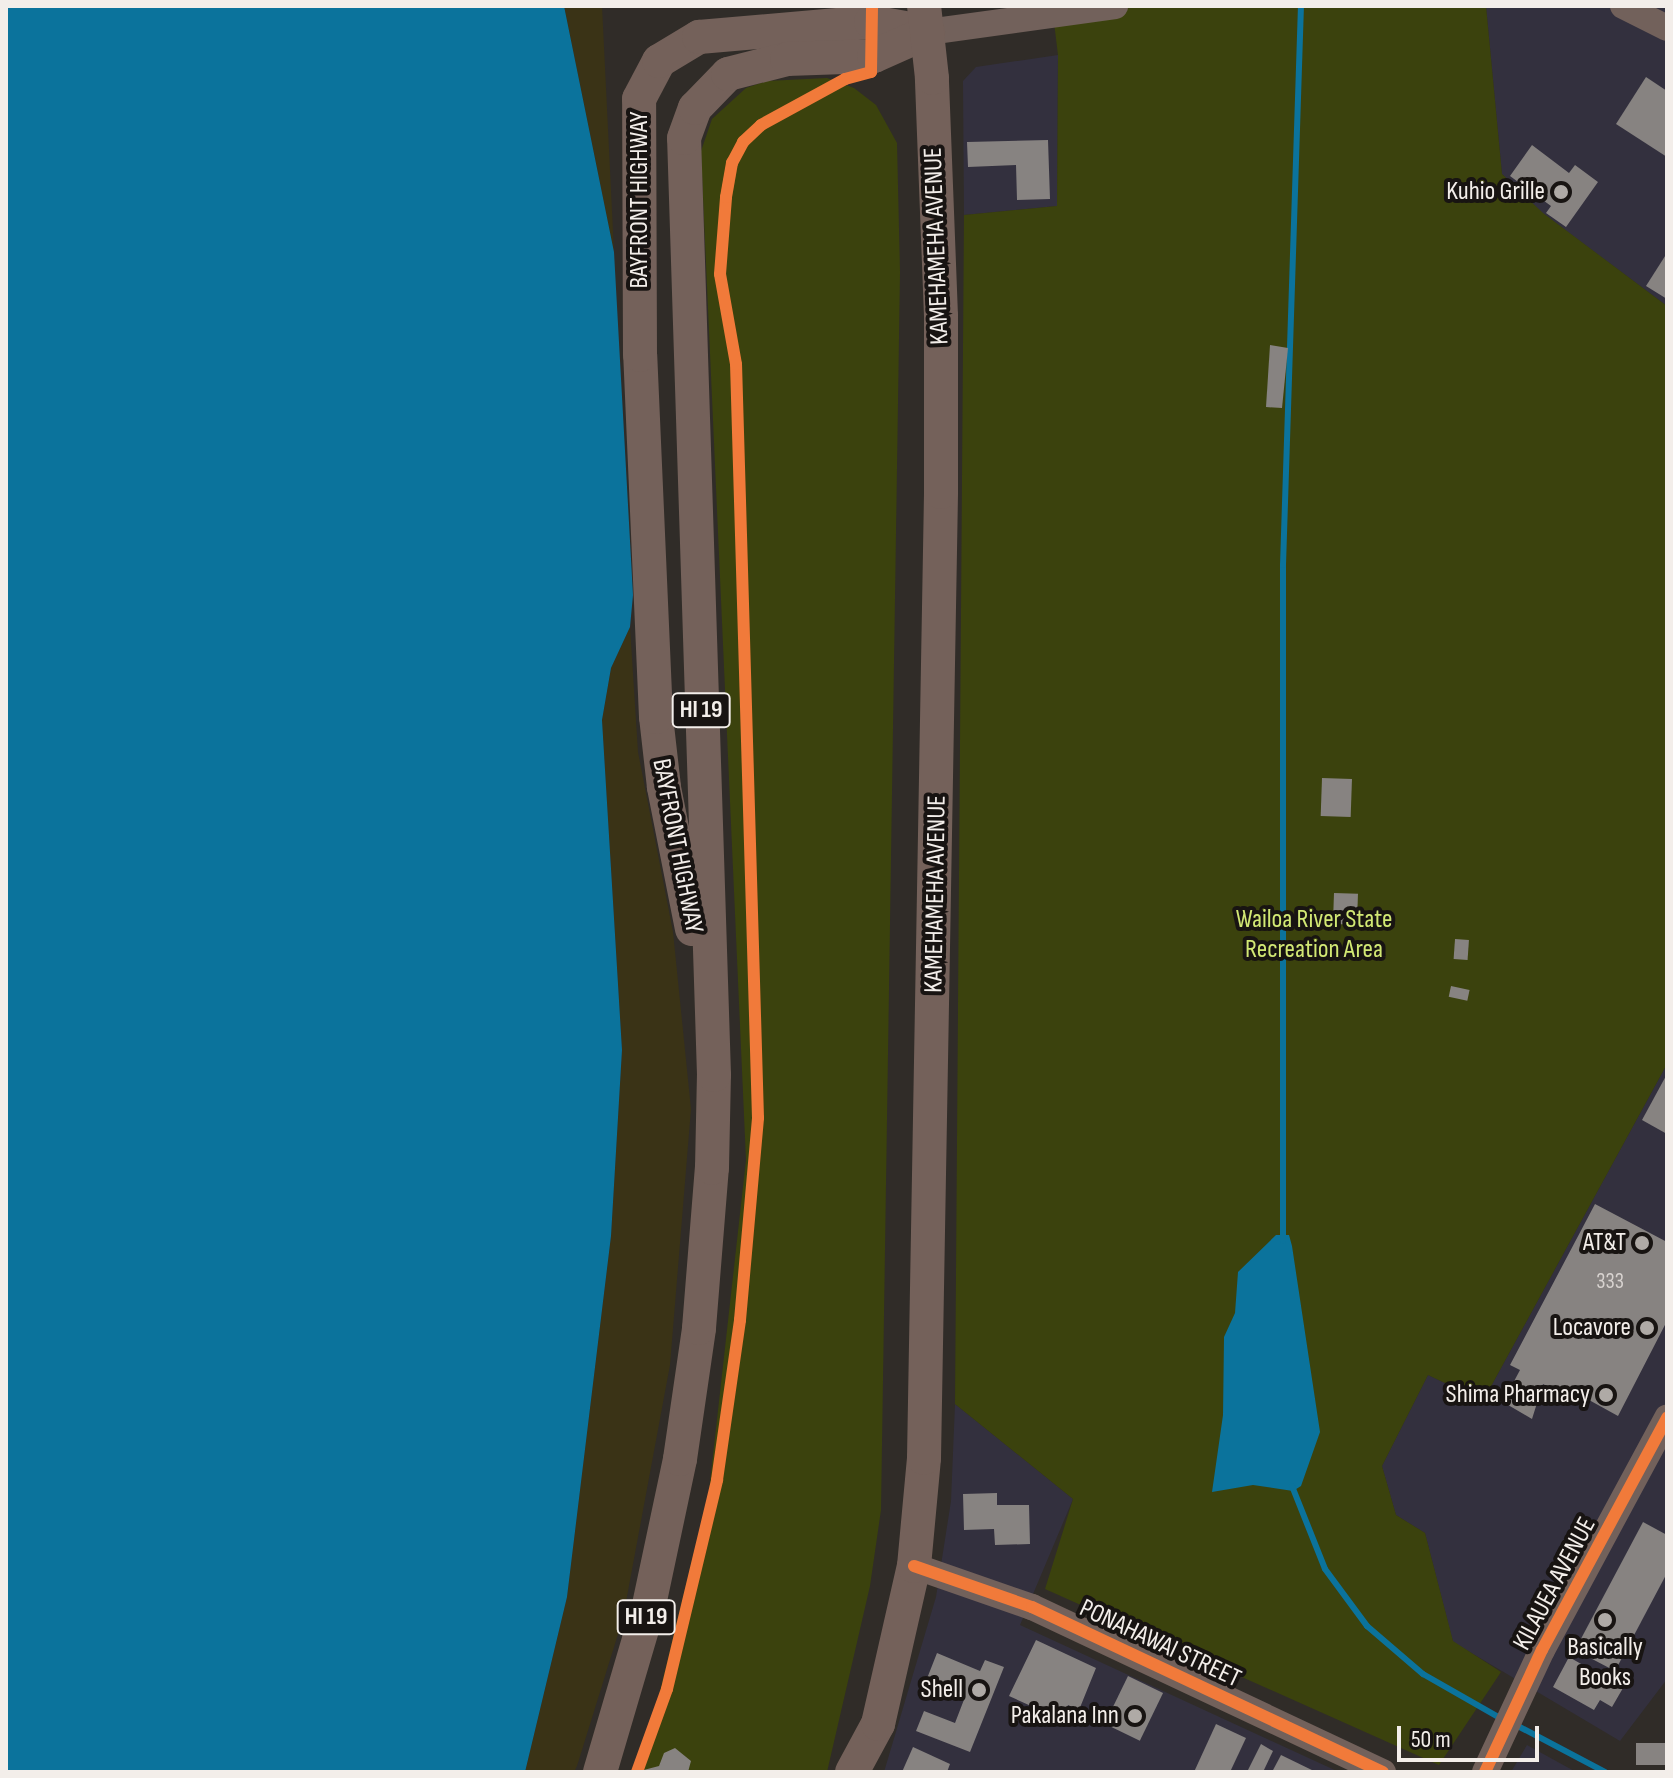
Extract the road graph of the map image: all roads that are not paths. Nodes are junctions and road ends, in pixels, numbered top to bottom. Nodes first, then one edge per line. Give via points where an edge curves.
1 (856, 6) edge
2 (1115, 6) edge
3 (1623, 6) edge
4 (926, 19) edge
5 (1667, 28) edge
6 (802, 29) junction
7 (714, 1075) junction
8 (1667, 1418) edge
9 (914, 1566) junction
10 (1490, 1760) edge
11 (600, 1772) edge
12 (852, 1772) edge
13 (1383, 1772) edge

1 - 6 main road
2 - 4 street
3 - 5 street
4 - 6 main road, BAYFRONT HIGHWAY / HI 19
4 - 7 main road, BAYFRONT HIGHWAY / HI 19 via 874,56 787,59 728,74 695,108 684,138
4 - 9 main road, KAMEHAMEHA AVENUE via 941,316 941,492 932,1161 924,1458
6 - 7 main road, BAYFRONT HIGHWAY / HI 19 via 710,35 678,45 653,68 638,111 640,355 657,737
7 - 11 main road, BAYFRONT HIGHWAY / HI 19 via 704,1282 680,1459 646,1619
8 - 10 street, KILAUEA AVENUE
9 - 12 main road, KAMEHAMEHA AVENUE via 878,1724
9 - 13 street, PONAHAWAI STREET via 1032,1607

